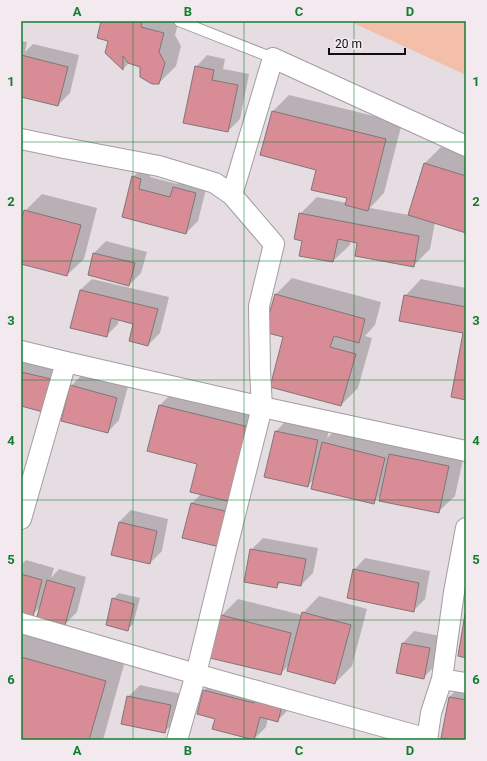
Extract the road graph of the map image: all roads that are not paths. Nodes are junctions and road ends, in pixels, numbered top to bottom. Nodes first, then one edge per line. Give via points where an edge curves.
1 (179, 21) edge
2 (273, 58) junction
3 (21, 138) edge
4 (466, 146) edge
5 (232, 195) junction
6 (21, 351) edge
7 (66, 362) junction
8 (262, 407) junction
9 (466, 451) edge
10 (21, 519) edge
11 (466, 528) edge
12 (464, 549) edge
13 (21, 623) edge
14 (196, 674) junction
15 (442, 679) junction
16 (466, 683) edge
17 (176, 740) edge
18 (428, 740) edge

1 - 2 lane
2 - 4 street
2 - 5 street
3 - 5 street via 159,166 215,183
5 - 8 street via 274,244 259,306
6 - 7 street
7 - 8 street
7 - 10 street
8 - 9 street
8 - 14 street
11 - 12 street
12 - 15 street via 454,592
13 - 14 street
14 - 17 street
14 - 18 street
15 - 16 street
15 - 18 street via 431,713

